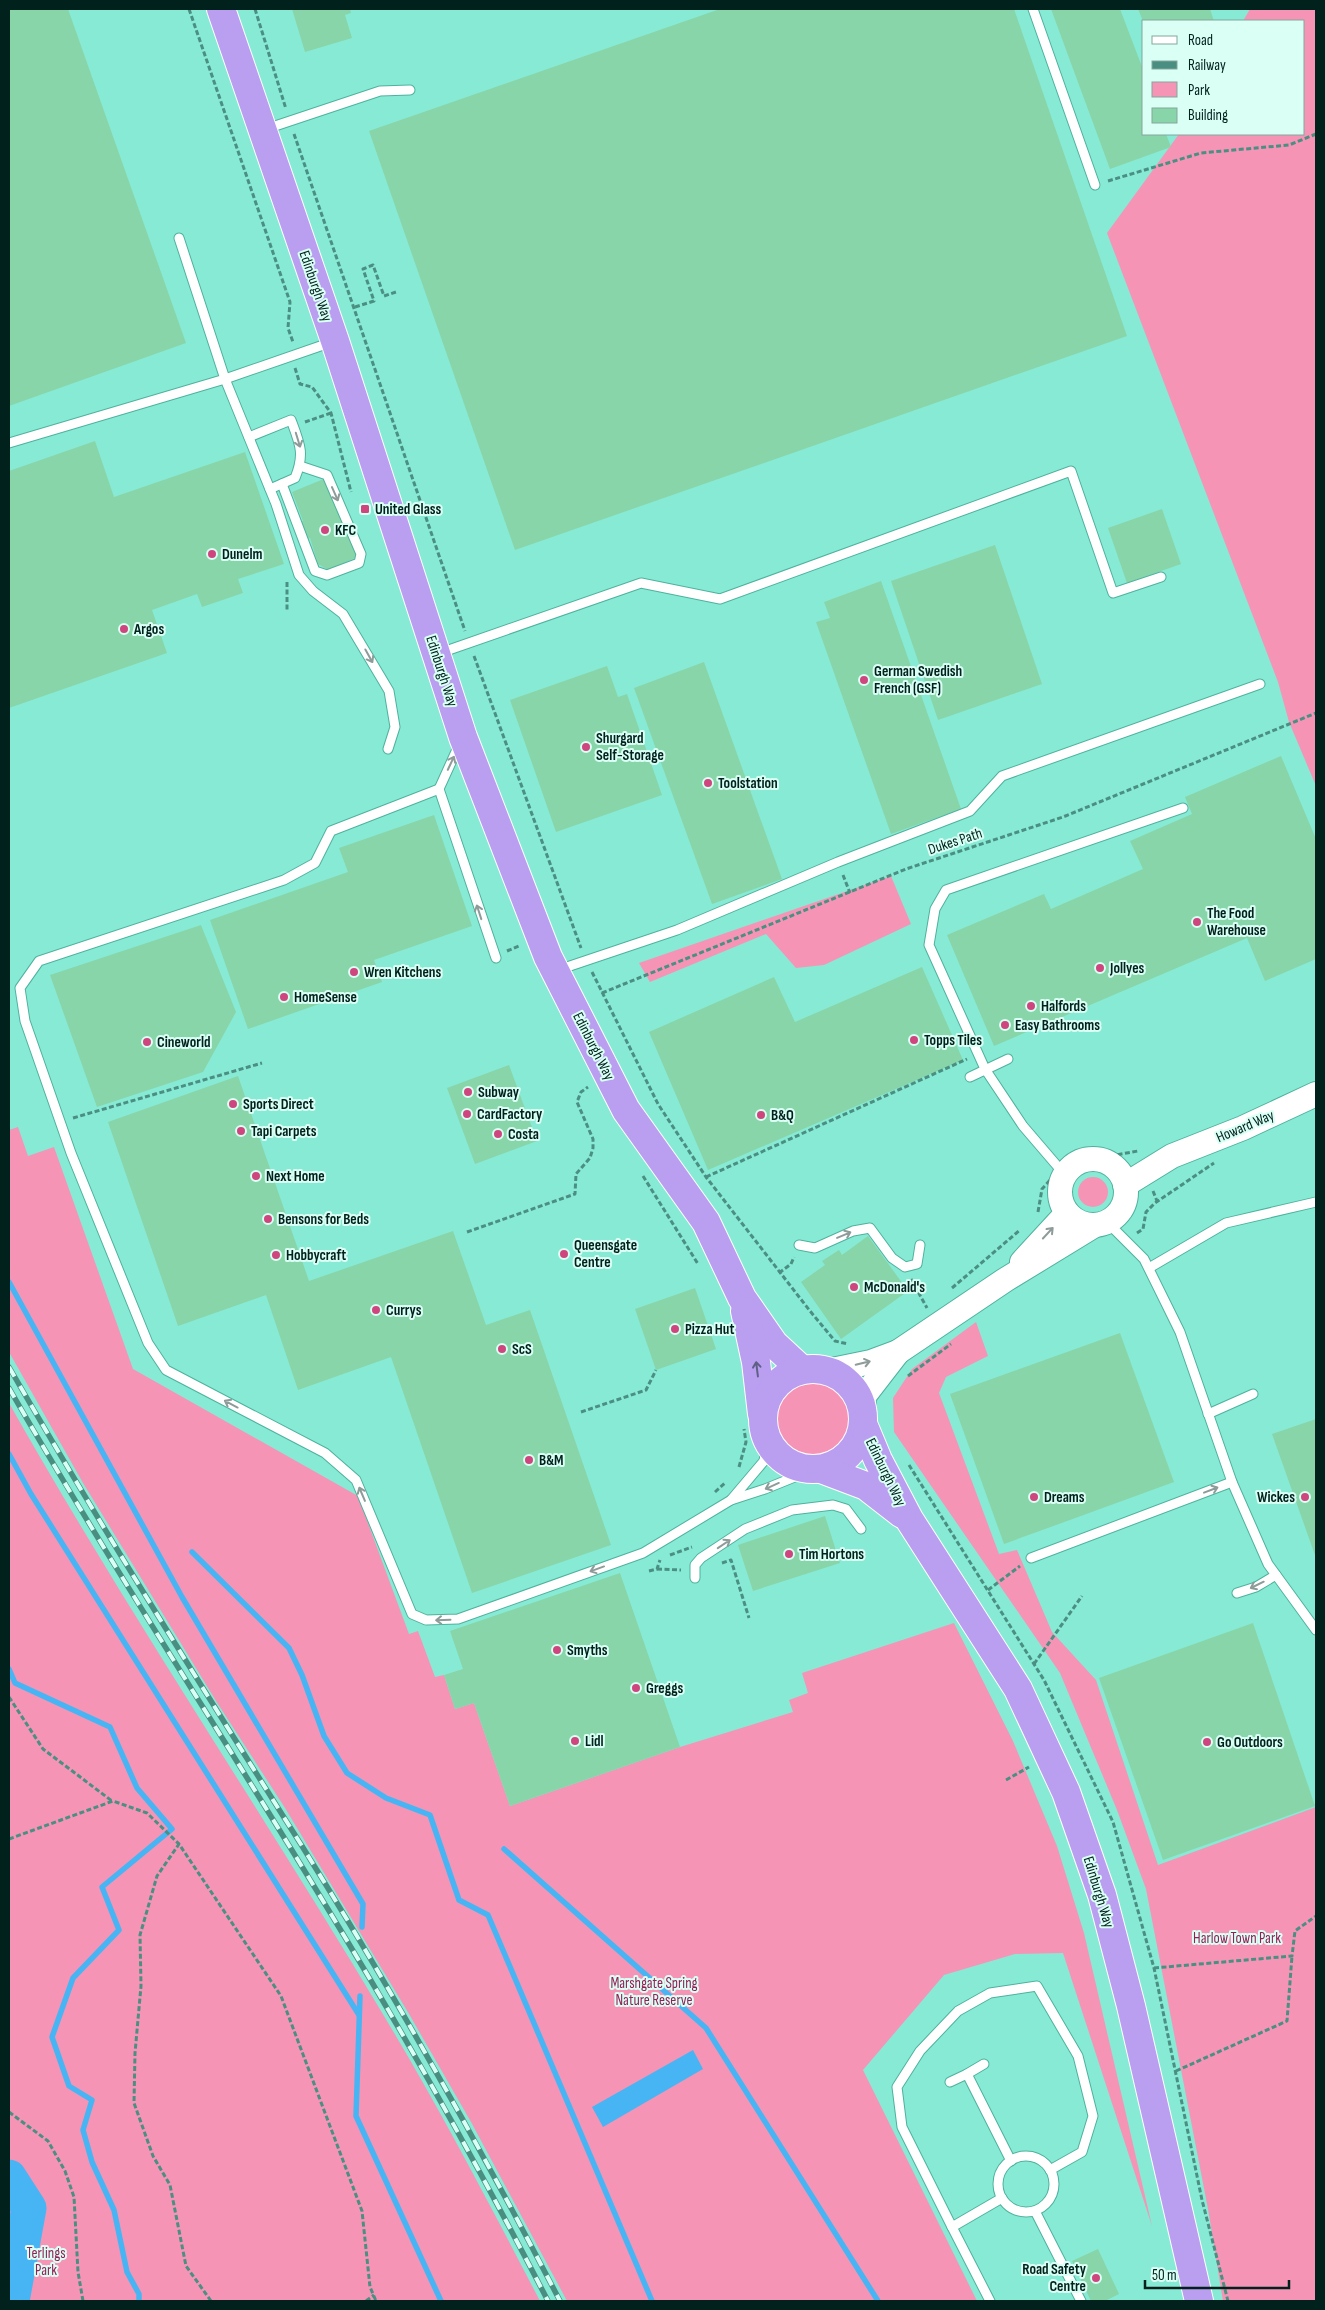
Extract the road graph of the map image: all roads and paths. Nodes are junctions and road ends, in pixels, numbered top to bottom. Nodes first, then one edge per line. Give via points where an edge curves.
1 (221, 9) edge
2 (255, 9) edge
3 (1033, 9) edge
4 (410, 90) dead end
5 (289, 121) junction
6 (262, 130) junction
7 (1316, 134) edge
8 (1095, 185) joint
9 (179, 238) dead end
10 (396, 292) dead end
11 (356, 307) junction
12 (335, 341) junction
13 (225, 378) junction
14 (331, 413) dead end
15 (294, 426) junction
16 (248, 437) junction
17 (9, 443) edge
18 (300, 466) junction
19 (282, 484) junction
20 (270, 489) junction
21 (1161, 578) dead end
22 (470, 644) junction
23 (436, 654) junction
24 (1260, 684) dead end
25 (1316, 713) edge
26 (463, 737) junction
27 (388, 749) dead end
28 (439, 788) junction
29 (1183, 808) dead end
30 (838, 862) junction
31 (850, 893) junction
32 (577, 936) dead end
33 (496, 958) dead end
34 (556, 971) junction
35 (600, 988) dead end
36 (602, 993) junction
37 (978, 1054) junction
38 (1008, 1059) dead end
39 (262, 1063) dead end
40 (985, 1069) junction
41 (970, 1076) dead end
42 (590, 1085) dead end
43 (1316, 1094) edge
44 (60, 1122) junction
45 (1172, 1156) junction
46 (1142, 1160) junction
47 (1111, 1165) junction
48 (1062, 1172) junction
49 (706, 1178) junction
50 (1125, 1185) junction
51 (1316, 1202) edge
52 (1067, 1213) junction
53 (1038, 1215) dead end
54 (1101, 1224) junction
55 (1023, 1228) dead end
56 (467, 1232) dead end
57 (799, 1245) joint
58 (920, 1245) dead end
59 (904, 1267) junction
60 (1149, 1268) junction
61 (779, 1273) junction
62 (1005, 1280) junction
63 (950, 1290) dead end
64 (742, 1298) junction
65 (935, 1302) dead end
66 (928, 1308) junction
67 (921, 1313) dead end
68 (847, 1344) dead end
69 (898, 1352) junction
70 (656, 1370) dead end
71 (814, 1370) junction
72 (915, 1370) dead end
73 (903, 1380) dead end
74 (1253, 1394) dead end
75 (581, 1412) dead end
76 (1208, 1414) junction
77 (863, 1419) junction
78 (765, 1429) junction
79 (905, 1460) dead end
80 (817, 1469) junction
81 (921, 1482) dead end
82 (1232, 1482) junction
83 (731, 1500) junction
84 (909, 1519) junction
85 (861, 1530) dead end
86 (662, 1557) dead end
87 (1030, 1558) joint
88 (657, 1569) junction
89 (649, 1572) dead end
90 (695, 1573) junction
91 (1276, 1575) junction
92 (988, 1590) dead end
93 (1237, 1593) dead end
94 (1082, 1596) dead end
95 (749, 1618) dead end
96 (1316, 1630) edge
97 (1034, 1664) dead end
98 (9, 1697) edge
99 (1026, 1758) dead end
100 (1030, 1767) junction
101 (1034, 1775) dead end
102 (1006, 1780) dead end
103 (113, 1801) junction
104 (9, 1839) edge
105 (180, 1844) junction
106 (1316, 1916) edge
107 (1292, 1956) junction
108 (1154, 1968) dead end
109 (984, 2064) dead end
110 (1176, 2071) dead end
111 (967, 2074) junction
112 (950, 2082) dead end
113 (9, 2112) edge
114 (1011, 2161) junction
115 (1050, 2170) junction
116 (1002, 2198) junction
117 (1035, 2210) junction
118 (952, 2227) junction
119 (374, 2295) junction
120 (83, 2301) edge
121 (211, 2301) edge
122 (366, 2301) edge
123 (376, 2301) edge
124 (990, 2301) edge
125 (1081, 2301) edge
126 (1199, 2301) edge

1 - 6 highway, Edinburgh Way
2 - 5 path
3 - 8 lane
4 - 5 lane via 380,91
5 - 6 lane
5 - 11 path
6 - 12 highway, Edinburgh Way
7 - 8 path via 1289,145 1201,153
9 - 13 lane
10 - 11 path via 384,296 373,265 363,269 374,301
11 - 22 path
12 - 13 lane
12 - 23 highway, Edinburgh Way
13 - 16 lane
13 - 17 lane
14 - 15 path
15 - 16 lane via 292,420
15 -> 18 lane via 300,443
16 - 20 lane
18 - 19 lane via 295,478
18 -> 19 lane via 326,475 361,554 359,563 327,575 315,572
19 - 20 lane
20 -> 27 lane via 299,575 344,614 389,691 395,728
21 - 22 lane via 1113,593 1071,471 720,598 641,583
22 - 23 lane
22 - 32 path
23 - 26 highway, Edinburgh Way
24 - 30 lane via 1002,776 970,811
25 - 31 path, Dukes Path via 1062,817 906,869
28 -> 26 lane
26 - 34 highway, Edinburgh Way
33 -> 28 lane
28 - 44 lane via 331,831 314,864 284,880 40,961 20,988 25,1021
29 - 37 lane via 946,890 935,909 929,946
30 - 31 path
30 - 34 lane via 677,930
31 - 36 path, Dukes Path
34 - 64 highway, Edinburgh Way via 626,1110 706,1222
35 - 36 path
36 - 49 path via 658,1104
37 - 40 lane
37 - 49 path
38 - 40 lane
39 - 44 path
40 - 41 lane
40 - 48 lane via 1023,1126
42 - 56 path via 581,1092 577,1102 593,1139 593,1148 590,1158 576,1174 575,1194
43 - 45 street, Howard Way
83 -> 44 lane via 643,1552 458,1619 426,1620 412,1614 356,1480 325,1453 166,1370 148,1343
45 - 46 street, Howard Way
45 - 50 street, Howard Way
46 - 47 street, Howard Way
46 - 48 path via 1140,1151 1110,1156 1082,1151
47 - 48 street via 1102,1161 1086,1161
47 - 50 street via 1118,1170
48 - 52 street via 1060,1194
48 - 53 path via 1042,1189
49 - 61 path
50 - 54 street via 1122,1207 1116,1216
51 - 60 lane via 1226,1223
52 - 54 street via 1075,1220
62 -> 52 street
54 - 60 lane via 1144,1258
54 - 62 street
55 - 63 path
57 -> 59 lane via 815,1248 853,1231 870,1228 892,1258
57 - 61 path via 791,1264
58 - 59 lane via 916,1264
59 - 66 path
60 - 76 lane via 1180,1332
61 - 68 path via 836,1340
62 - 69 street
64 - 71 highway, Edinburgh Way via 774,1344
78 -> 64 highway, Edinburgh Way via 756,1362
65 - 66 path
66 - 67 path
71 -> 69 street via 871,1362
69 - 77 street via 864,1396
70 - 75 path via 646,1390
71 - 77 highway via 844,1380 851,1386 857,1394
71 - 78 highway via 780,1381 769,1394
72 - 73 path
74 - 76 lane
76 - 82 lane
77 - 80 highway via 861,1434 852,1451 838,1463
77 - 84 highway, Edinburgh Way via 878,1460
78 - 80 highway via 774,1451 786,1462 796,1467
78 - 83 lane via 764,1460
79 - 81 path
80 -> 83 lane
80 - 84 highway, Edinburgh Way via 866,1486
87 -> 82 lane
82 - 91 lane via 1268,1564
84 - 126 highway, Edinburgh Way via 1018,1689 1066,1792 1102,1895 1132,2006
90 -> 85 lane via 701,1558 745,1529 792,1510 833,1505 846,1509
86 - 88 path
87 - 92 path
88 - 89 path
88 - 90 path
90 - 95 path via 730,1560
91 -> 93 lane via 1256,1587
91 - 96 lane
94 - 97 path
98 - 103 path via 43,1750
99 - 100 path
100 - 101 path
100 - 102 path
103 - 104 path
103 - 105 path via 148,1813
105 - 119 path via 281,1996 362,2211 370,2287
105 - 121 path via 157,1876 140,1935 141,1986 134,2103 154,2156 170,2185 186,2266
106 - 107 path via 1295,1931
107 - 108 path
107 - 110 path via 1287,2021
109 - 111 lane
111 - 112 lane
111 - 114 lane
113 - 120 path via 48,2141 65,2171 74,2197
114 - 115 lane via 1029,2157
114 - 116 lane via 998,2179
115 - 117 lane via 1054,2189 1050,2198
115 - 118 lane via 1082,2152 1093,2116 1078,2056 1037,1986 990,1993 958,2011 920,2051 897,2087 902,2127
116 - 117 lane via 1010,2208
116 - 118 lane
117 - 125 lane
118 - 124 lane
119 - 122 path
119 - 123 path

